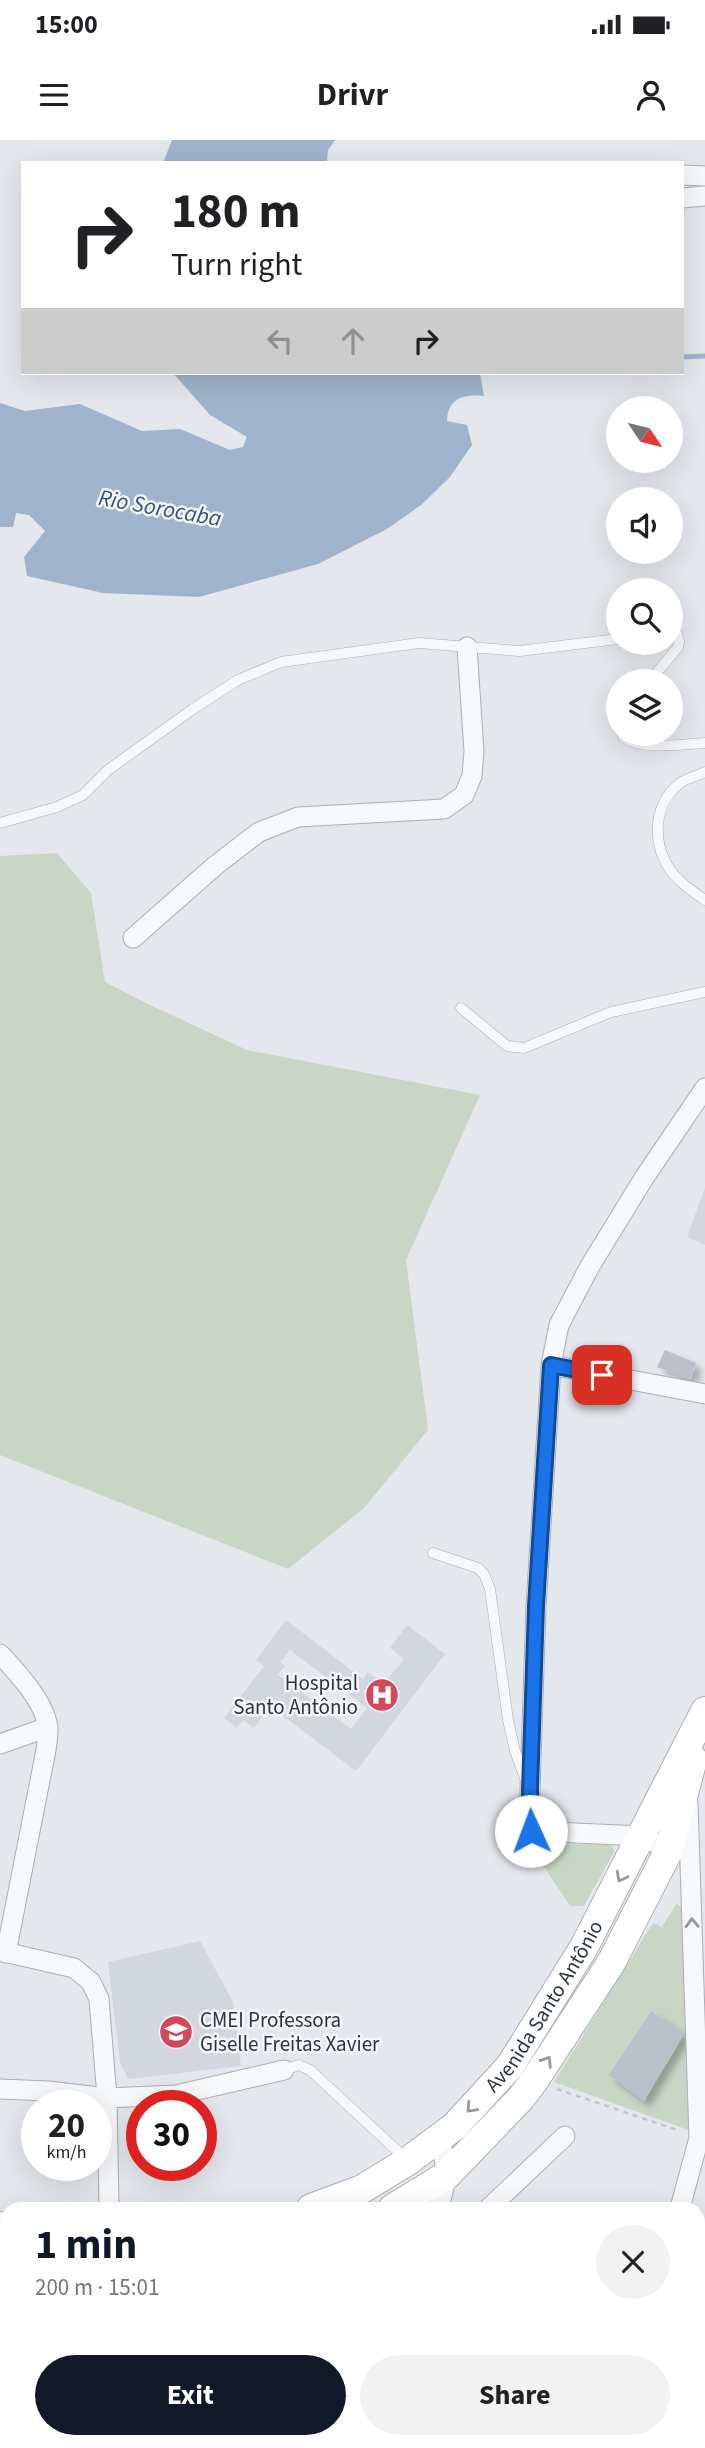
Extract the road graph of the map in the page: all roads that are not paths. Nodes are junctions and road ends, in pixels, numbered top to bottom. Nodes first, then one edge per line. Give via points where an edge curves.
1 (684, 175) edge
2 (705, 176) edge
3 (705, 196) edge
4 (684, 198) edge
5 (606, 640) edge
6 (467, 647) junction
7 (672, 655) edge
8 (660, 669) edge
9 (705, 743) edge
10 (683, 744) edge
11 (705, 772) edge
12 (0, 823) edge
13 (705, 900) edge
14 (133, 937) dead end
15 (705, 992) edge
16 (461, 1007) dead end
17 (705, 1088) edge
18 (551, 1365) junction
19 (705, 1394) edge
20 (433, 1553) dead end
21 (0, 1654) edge
22 (701, 1720) edge
23 (48, 1727) junction
24 (0, 1744) edge
25 (691, 1765) edge
26 (530, 1790) junction
27 (642, 1836) junction
28 (669, 1850) junction
29 (3, 1952) edge
30 (284, 2070) joint
31 (0, 2089) edge
32 (24, 2090) edge
33 (106, 2090) edge
34 (112, 2098) edge
35 (565, 2136) dead end
36 (440, 2137) junction
37 (702, 2138) edge
38 (408, 2161) junction
39 (447, 2175) junction
40 (109, 2181) edge
41 (109, 2202) edge
42 (328, 2202) edge
43 (403, 2202) edge
44 (440, 2202) edge
45 (495, 2202) edge
46 (682, 2202) edge

1 - 2 street
3 - 4 street
5 - 6 lane via 519,651
6 - 12 lane via 419,643 281,662 238,680 193,709 108,771 83,795
6 - 14 street via 474,751 472,776 464,795 444,809 298,817 259,832
7 - 8 lane
9 - 10 lane
11 - 13 lane via 680,783 665,801 656,829 662,856 677,879
15 - 16 lane via 611,1012 524,1048 508,1046
17 - 18 street via 590,1266 559,1325
18 - 19 street
18 - 26 street
20 - 26 lane via 478,1568 491,1589 514,1751
21 - 23 street via 36,1699
22 - 25 main road, Avenida Santo Antônio
23 - 24 street
23 - 29 street
25 - 27 main road, Avenida Santo Antônio
25 - 28 main road, Avenida Santo Antônio
37 -> 25 street
26 - 27 street via 531,1831
27 - 28 street
27 -> 36 main road, Avenida Santo Antônio via 584,1947 510,2066
39 -> 28 main road, Avenida Santo Antônio via 534,2081 611,1963
29 - 33 street via 74,1968 91,1982 99,1999
30 - 34 street via 176,2095
30 - 38 lane via 299,2065 310,2070
31 - 32 street
35 - 45 street
36 - 38 main road, Avenida Santo Antônio
36 - 39 street
37 - 46 street
38 - 42 main road, Avenida Santo Antônio via 362,2189
39 - 43 main road, Avenida Santo Antônio
39 - 44 street
40 - 41 street

